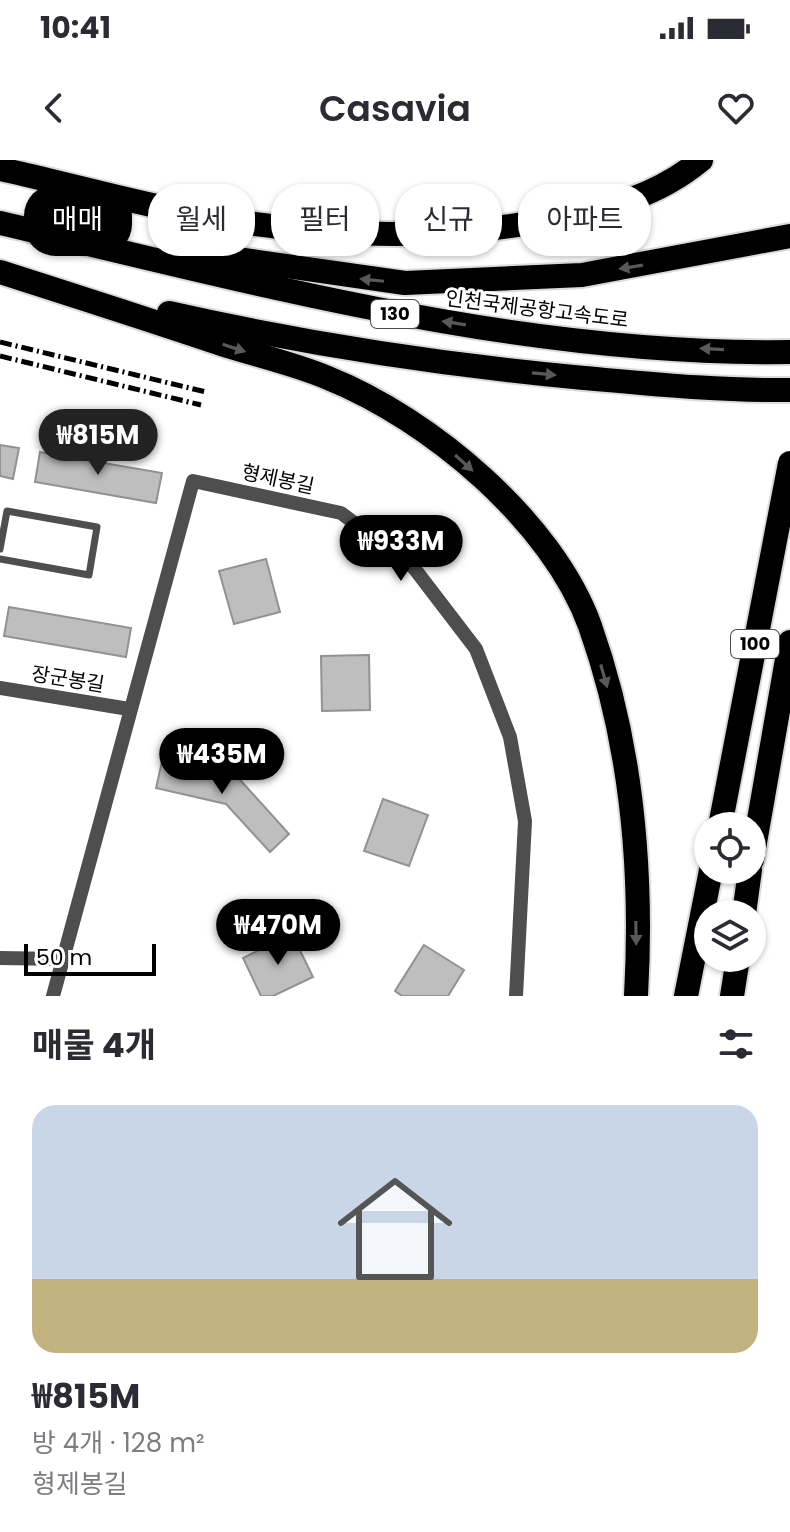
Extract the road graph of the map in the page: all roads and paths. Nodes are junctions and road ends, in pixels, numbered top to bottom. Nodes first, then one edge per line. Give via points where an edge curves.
1 (701, 160) edge
2 (0, 169) edge
3 (4, 224) edge
4 (790, 236) edge
5 (0, 272) edge
6 (790, 352) edge
7 (790, 390) edge
8 (741, 391) junction
9 (790, 397) edge
10 (790, 463) edge
11 (0, 549) edge
12 (0, 559) edge
13 (790, 642) edge
14 (0, 688) edge
15 (129, 709) junction
16 (723, 812) edge
17 (760, 812) edge
18 (708, 884) edge
19 (0, 958) edge
20 (62, 959) junction
21 (736, 972) edge
22 (53, 996) edge
23 (516, 996) edge
24 (636, 996) edge
25 (686, 996) edge
26 (732, 996) edge

1 - 2 highway via 628,203 497,230 395,236 195,215
4 -> 3 highway via 582,275 405,283
6 -> 3 highway, 인천국제공항고속도로 / 130 via 650,347 517,334 360,308
5 -> 8 highway, 130 via 331,346 478,368
5 -> 24 highway via 329,378 439,440 527,525 564,575 589,624 624,754 634,826
7 - 8 highway, 130
8 - 9 highway
10 - 16 highway, 100, bridge
11 - 12 lane via 7,511 97,527 89,575
13 - 17 highway, 100
14 - 15 street, 장군봉길
15 - 20 street, 형제봉길
15 - 23 street, 형제봉길 via 139,691 193,481 341,513 414,568 476,649 510,737 525,821
18 - 25 highway
19 - 20 street
20 - 22 street, 형제봉길
21 - 26 highway

